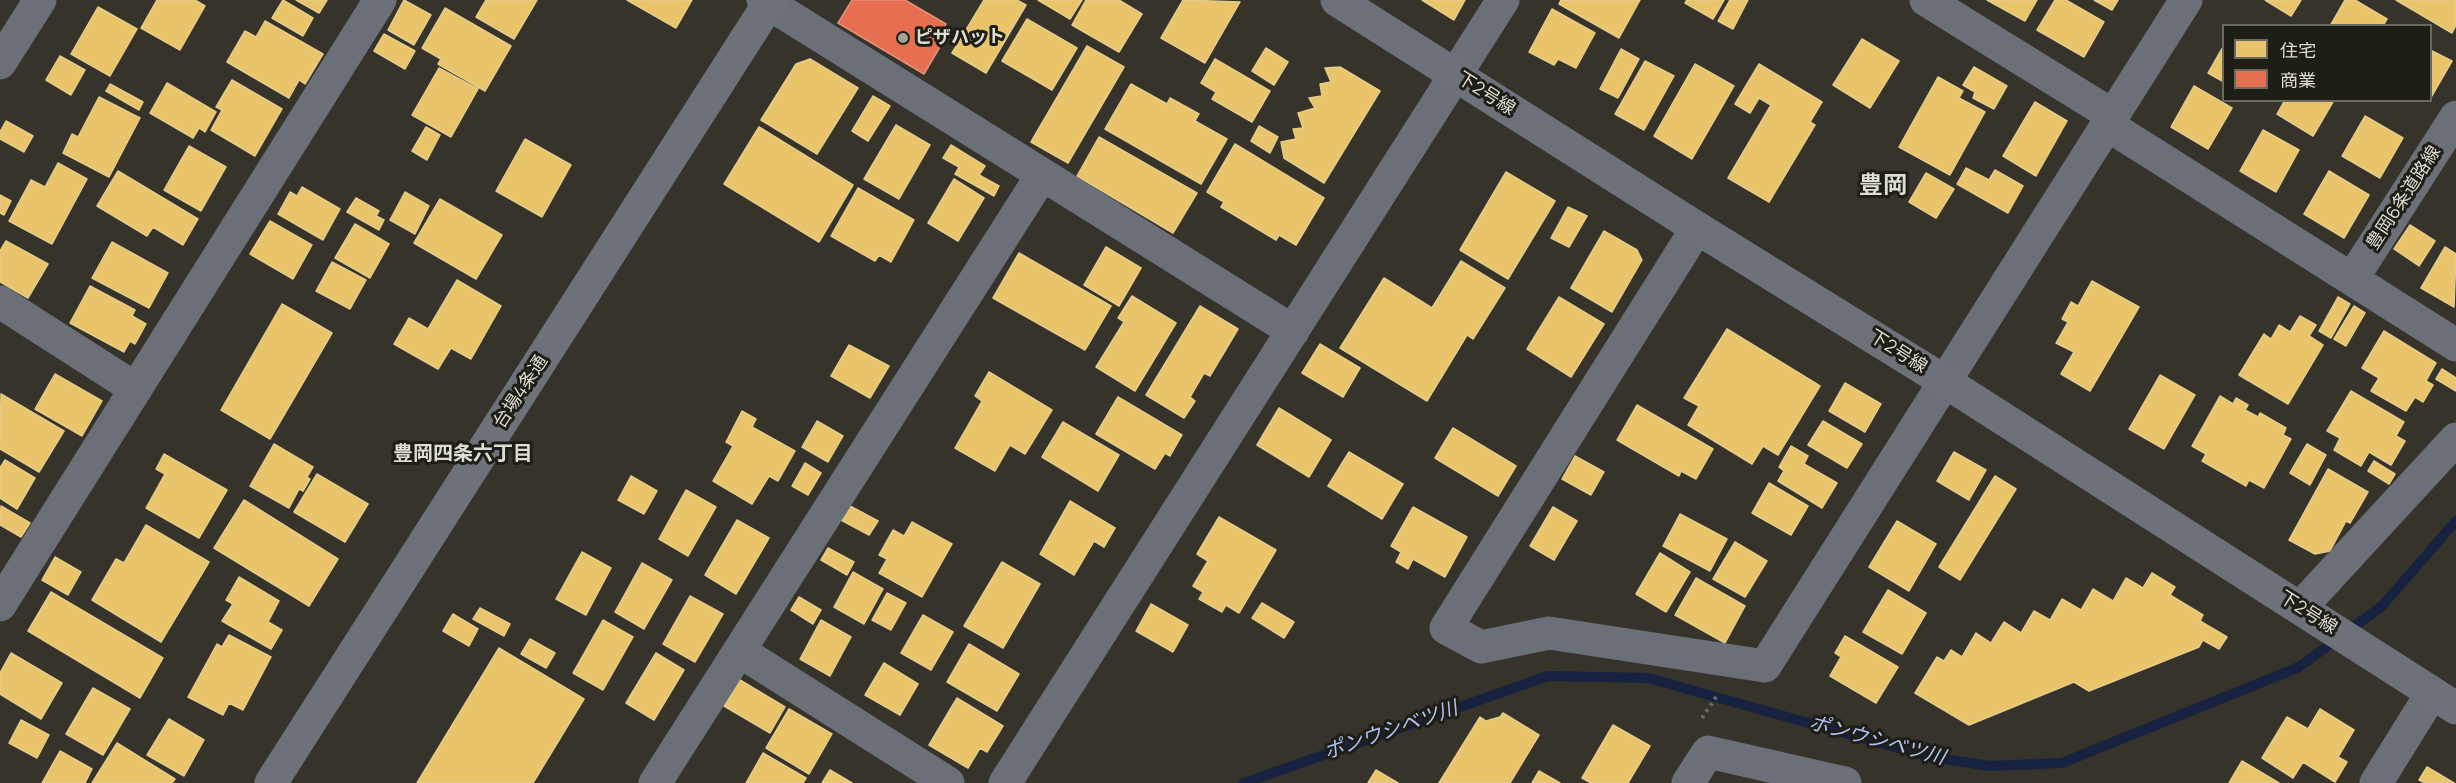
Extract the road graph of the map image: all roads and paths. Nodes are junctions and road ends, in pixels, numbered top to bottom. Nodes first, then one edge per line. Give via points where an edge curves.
1 (40, 0) edge
2 (380, 0) edge
3 (1337, 0) edge
4 (1503, 0) edge
5 (1926, 0) edge
6 (2186, 0) edge
7 (767, 1) edge
8 (0, 63) edge
9 (1456, 76) junction
10 (2456, 117) edge
11 (2109, 120) junction
12 (1042, 175) junction
13 (1698, 228) junction
14 (2352, 279) junction
15 (0, 302) edge
16 (1293, 331) junction
17 (2456, 345) edge
18 (1944, 381) junction
19 (136, 389) junction
20 (2456, 439) edge
21 (0, 605) edge
22 (2310, 615) junction
23 (741, 652) junction
24 (1724, 685) dead end
25 (2444, 700) edge
26 (1698, 724) dead end
27 (271, 783) edge
28 (656, 783) edge
29 (948, 783) edge
30 (1005, 783) edge
31 (1688, 783) edge
32 (1845, 783) edge
33 (2376, 783) edge

1 - 8 street
2 - 19 street
3 - 9 street, 下2号線
4 - 9 street
5 - 11 street
6 - 11 street
7 - 12 street
7 - 27 street, 台場4条通
9 - 13 street, 下2号線
9 - 16 street
10 - 14 street, 豊岡6条道路線
11 - 14 street
11 - 18 street
12 - 16 street
12 - 23 street
13 - 18 street, 下2号線
13 - 18 street via 1446,628 1481,647 1549,633 1765,666
14 - 17 street
15 - 19 street
16 - 30 street
18 - 22 street, 下2号線
19 - 21 street
20 - 22 street
22 - 25 street, 下2号線
23 - 28 street
23 - 29 street
24 - 26 path
25 - 33 street
31 - 32 street via 1708,752

